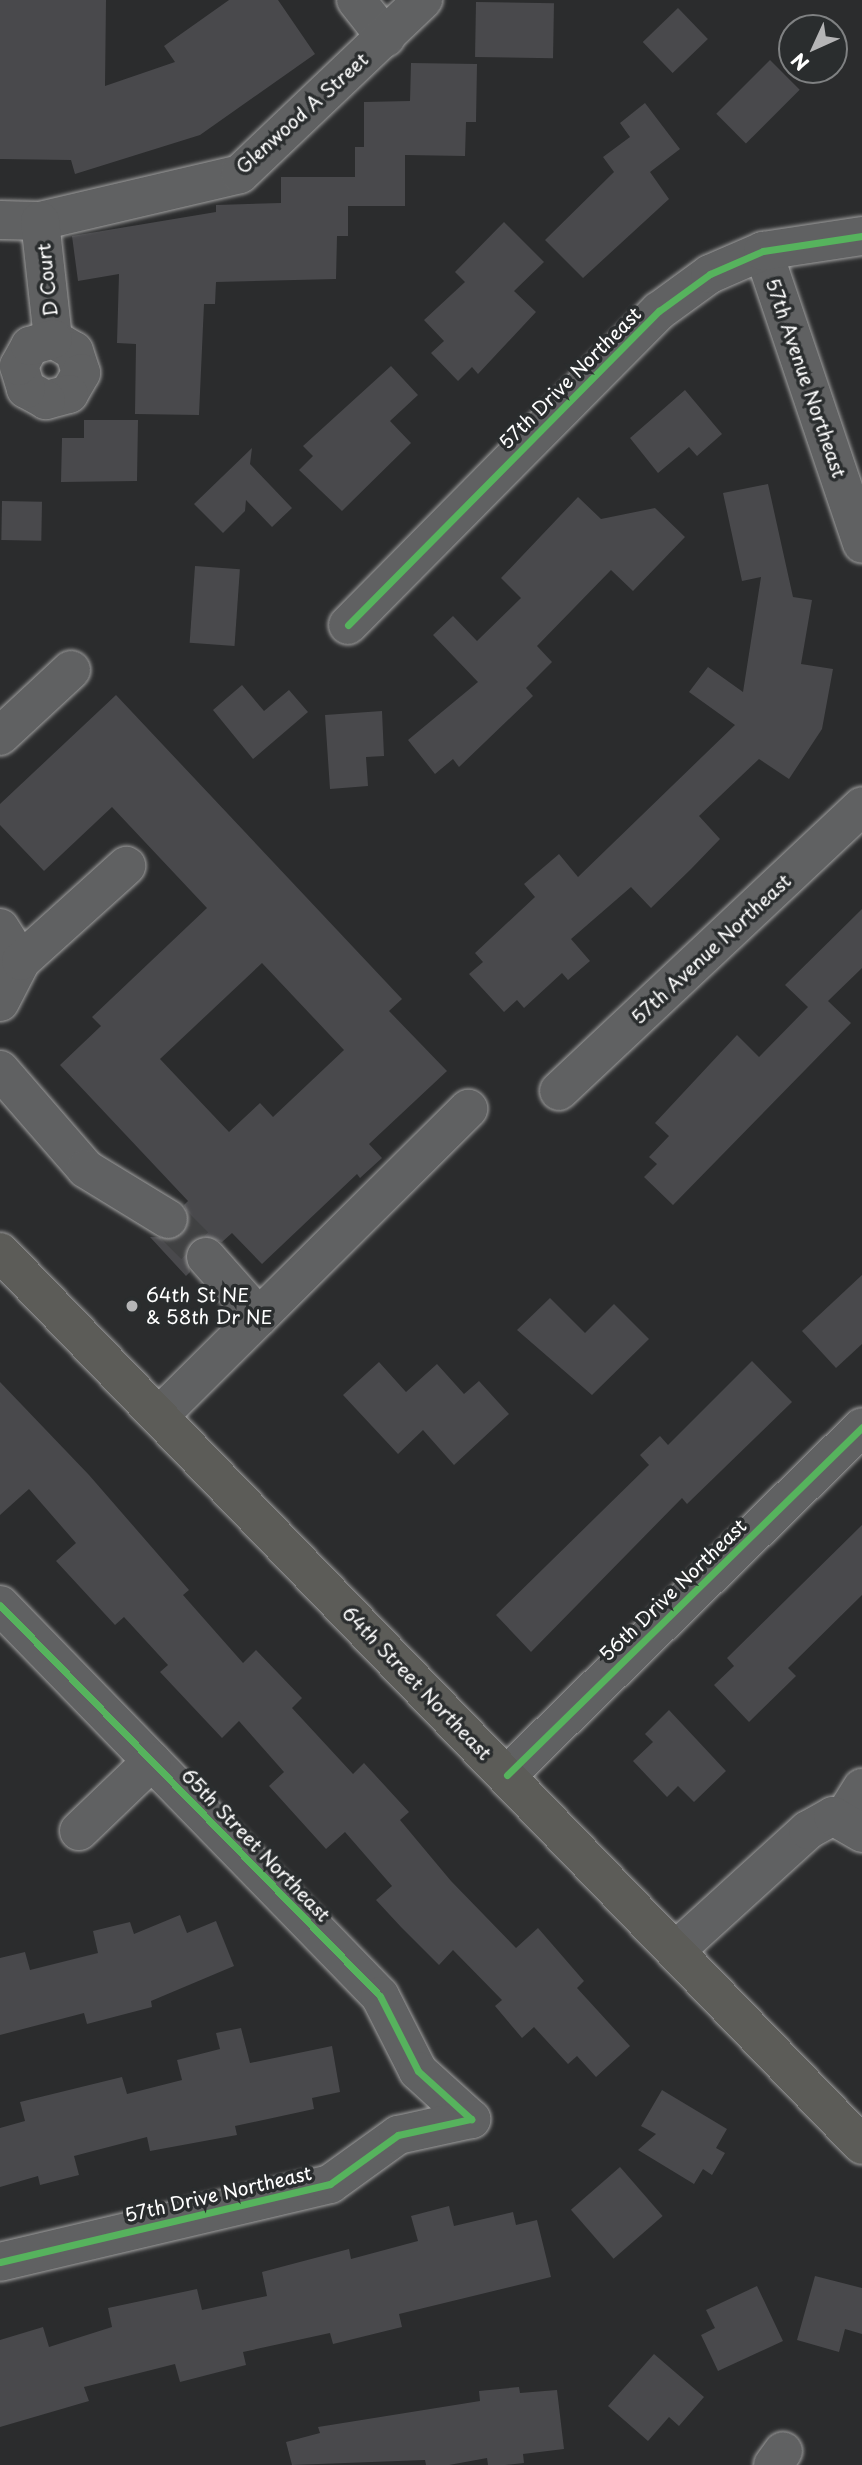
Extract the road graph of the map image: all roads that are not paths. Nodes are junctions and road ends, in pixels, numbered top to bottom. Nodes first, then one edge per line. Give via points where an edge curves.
1 (356, 0) edge
2 (423, 0) edge
3 (386, 38) junction
4 (0, 220) edge
5 (40, 221) junction
6 (862, 236) edge
7 (763, 251) junction
8 (53, 339) dead end
9 (862, 544) edge
10 (348, 625) dead end
11 (71, 670) dead end
12 (0, 736) edge
13 (862, 806) edge
14 (126, 866) dead end
15 (0, 928) edge
16 (21, 961) junction
17 (0, 1002) edge
18 (0, 1070) edge
19 (559, 1091) dead end
20 (468, 1109) dead end
21 (168, 1219) tunnel mouth
22 (0, 1252) edge
23 (206, 1257) tunnel mouth
24 (259, 1317) junction
25 (159, 1416) junction
26 (862, 1427) edge
27 (0, 1605) edge
28 (152, 1761) junction
29 (507, 1775) junction
30 (862, 1788) edge
31 (852, 1827) edge
32 (79, 1831) dead end
33 (675, 1951) junction
34 (471, 2119) joint
35 (862, 2145) edge
36 (0, 2262) edge

1 - 3 street
2 - 3 street, Glenwood A Street
3 - 5 street, Glenwood A Street via 240,174
4 - 5 street, Glenwood A Street
5 - 8 street, D Court
6 - 7 street, 57th Drive Northeast
7 - 9 street, 57th Avenue Northeast
7 - 10 street, 57th Drive Northeast via 710,274 659,311
11 - 12 street
13 - 19 street, 57th Avenue Northeast
14 - 16 street
15 - 16 street
16 - 17 street
18 - 21 street via 86,1169
20 - 24 street
22 - 25 main road, 64th Street Northeast
23 - 24 street
24 - 25 street
25 - 29 main road, 64th Street Northeast
26 - 29 street, 56th Drive Northeast
27 - 28 street, 65th Street Northeast
28 - 32 street
28 - 34 street, 65th Street Northeast via 380,1996 418,2071
29 - 33 main road, 64th Street Northeast
30 - 31 street
31 - 33 street via 833,1816 808,1830
33 - 35 main road, 64th Street Northeast
34 - 36 street, 57th Drive Northeast via 398,2135 330,2184

